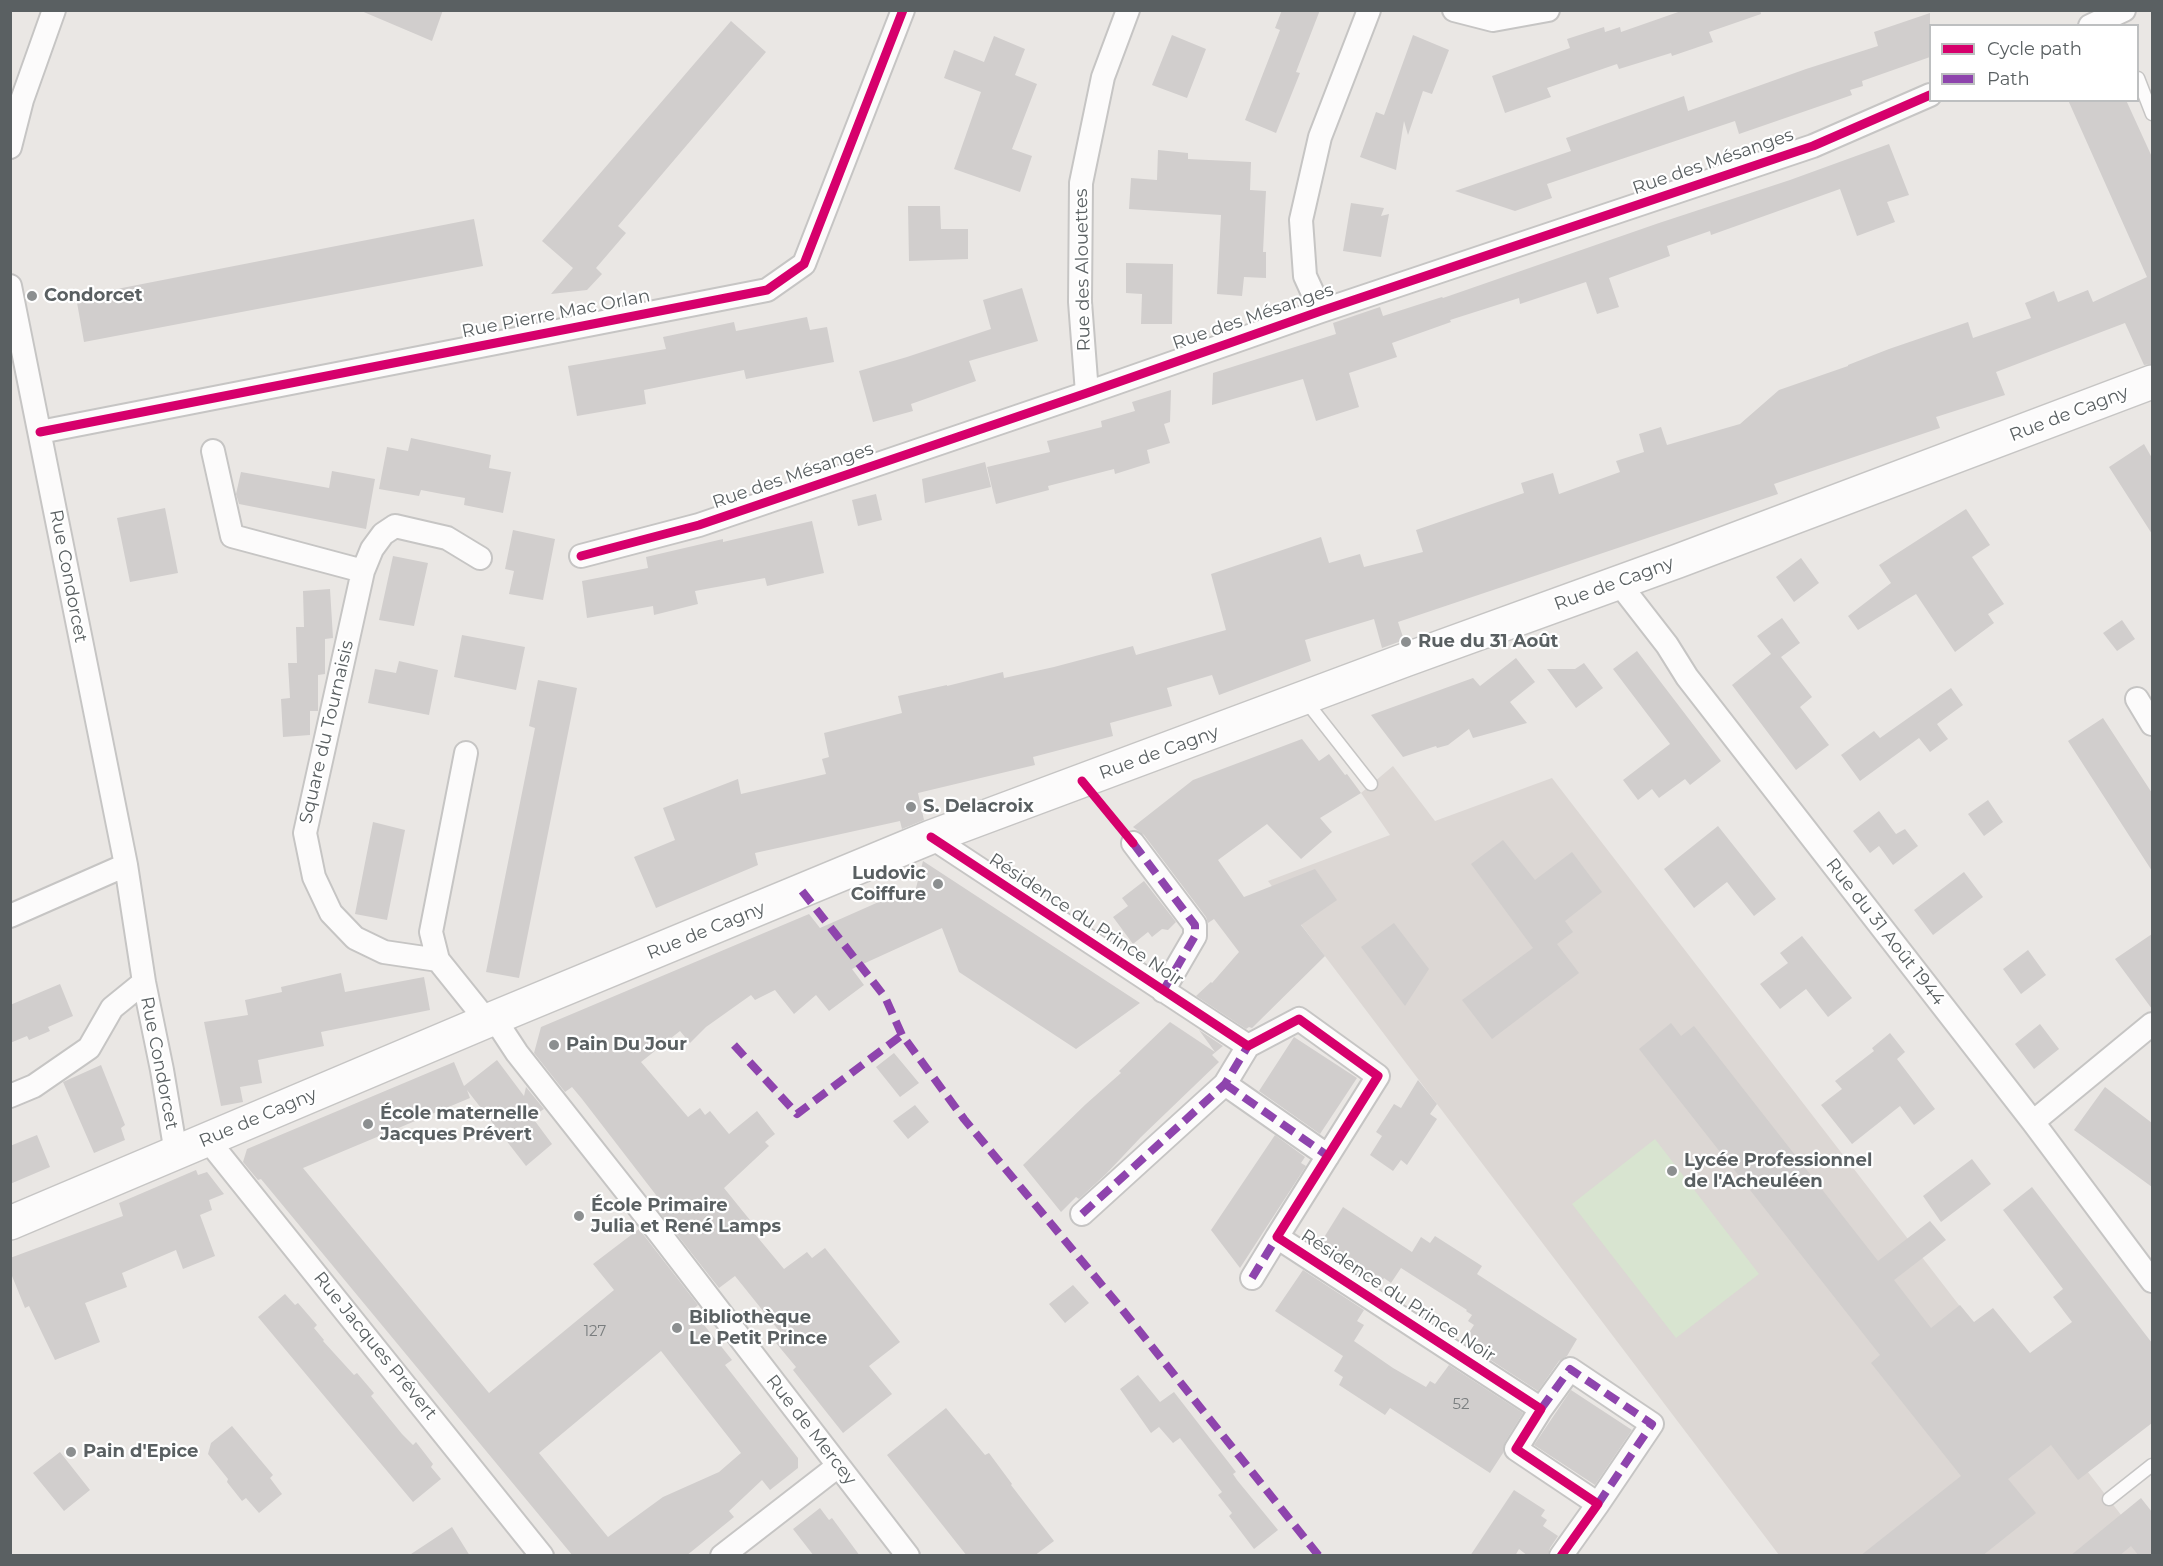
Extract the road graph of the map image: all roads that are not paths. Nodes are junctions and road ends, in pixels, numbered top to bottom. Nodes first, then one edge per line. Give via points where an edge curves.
1 (54, 10) edge
2 (903, 10) edge
3 (1128, 10) edge
4 (1369, 10) edge
5 (1454, 10) edge
6 (1548, 10) edge
7 (2124, 10) edge
8 (2094, 24) edge
9 (2139, 81) edge
10 (1929, 95) edge
11 (2152, 114) edge
12 (10, 147) edge
13 (10, 286) edge
14 (1321, 311) junction
15 (2152, 383) edge
16 (1087, 393) junction
17 (40, 432) junction
18 (213, 451) dead end
19 (580, 556) dead end
20 (480, 558) dead end
21 (363, 571) junction
22 (1618, 582) junction
23 (1304, 698) junction
24 (2137, 699) dead end
25 (2152, 724) edge
26 (466, 753) dead end
27 (1371, 784) dead end
28 (931, 837) junction
29 (1133, 843) dead end
30 (126, 865) junction
31 (10, 916) edge
32 (438, 960) junction
33 (144, 982) junction
34 (1163, 991) junction
35 (490, 1020) junction
36 (2152, 1024) edge
37 (1248, 1046) junction
38 (1225, 1084) junction
39 (10, 1096) edge
40 (2033, 1122) junction
41 (207, 1139) junction
42 (176, 1153) junction
43 (1328, 1156) junction
44 (1082, 1214) dead end
45 (10, 1223) edge
46 (1277, 1237) junction
47 (1252, 1278) dead end
48 (2152, 1281) edge
49 (1541, 1408) junction
50 (2152, 1465) edge
51 (838, 1466) junction
52 (2109, 1499) dead end
53 (1598, 1504) junction
54 (542, 1556) edge
55 (722, 1556) edge
56 (908, 1556) edge
57 (1561, 1556) edge

1 - 12 street
2 - 17 street, Rue Pierre Mac Orlan via 804,264 767,290
3 - 16 street, Rue des Alouettes via 1103,77 1081,183 1080,302
4 - 14 street via 1320,137 1301,220 1305,276
5 - 6 street via 1493,20
7 - 8 street
9 - 11 lane
10 - 14 street, Rue des Mésanges via 1814,146
13 - 17 street, Rue Condorcet
14 - 16 street, Rue des Mésanges
15 - 22 main road, Rue de Cagny
16 - 19 street, Rue des Mésanges via 699,525
17 - 30 street, Rue Condorcet
18 - 21 street via 232,536
20 - 21 street, Square du Tournaisis via 447,538 395,526 372,549
21 - 32 street, Square du Tournaisis via 305,833 314,877 332,913 355,938 384,952
22 - 23 main road, Rue de Cagny
22 - 40 street, Rue du 31 Août 1944 via 1687,677
23 - 27 lane
23 - 28 main road, Rue de Cagny
24 - 25 street
26 - 32 street via 431,932
28 - 34 street, Résidence du Prince Noir
28 - 35 main road, Rue de Cagny
29 - 34 street, Résidence du Prince Noir via 1195,925 1195,936
30 - 31 street
30 - 33 street, Rue Condorcet
32 - 35 street
33 - 39 street via 112,1008 89,1048 34,1086
33 - 42 street, Rue Condorcet
34 - 37 street, Résidence du Prince Noir
35 - 41 main road, Rue de Cagny
35 - 51 street, Rue de Mercey
36 - 40 street
37 - 38 street
37 - 43 street, Résidence du Prince Noir via 1299,1019 1378,1076
38 - 43 street
38 - 44 street
40 - 48 street, Rue du 31 Août 1944
41 - 42 main road, Rue de Cagny
41 - 54 street, Rue Jacques Prévert
42 - 45 main road, Rue de Cagny
43 - 46 street, Résidence du Prince Noir
46 - 47 street, Résidence du Prince Noir
46 - 49 street, Résidence du Prince Noir
49 - 53 street via 1516,1449
49 - 53 street via 1570,1369 1652,1424
50 - 52 lane
51 - 55 street
51 - 56 street, Rue de Mercey
53 - 57 street

